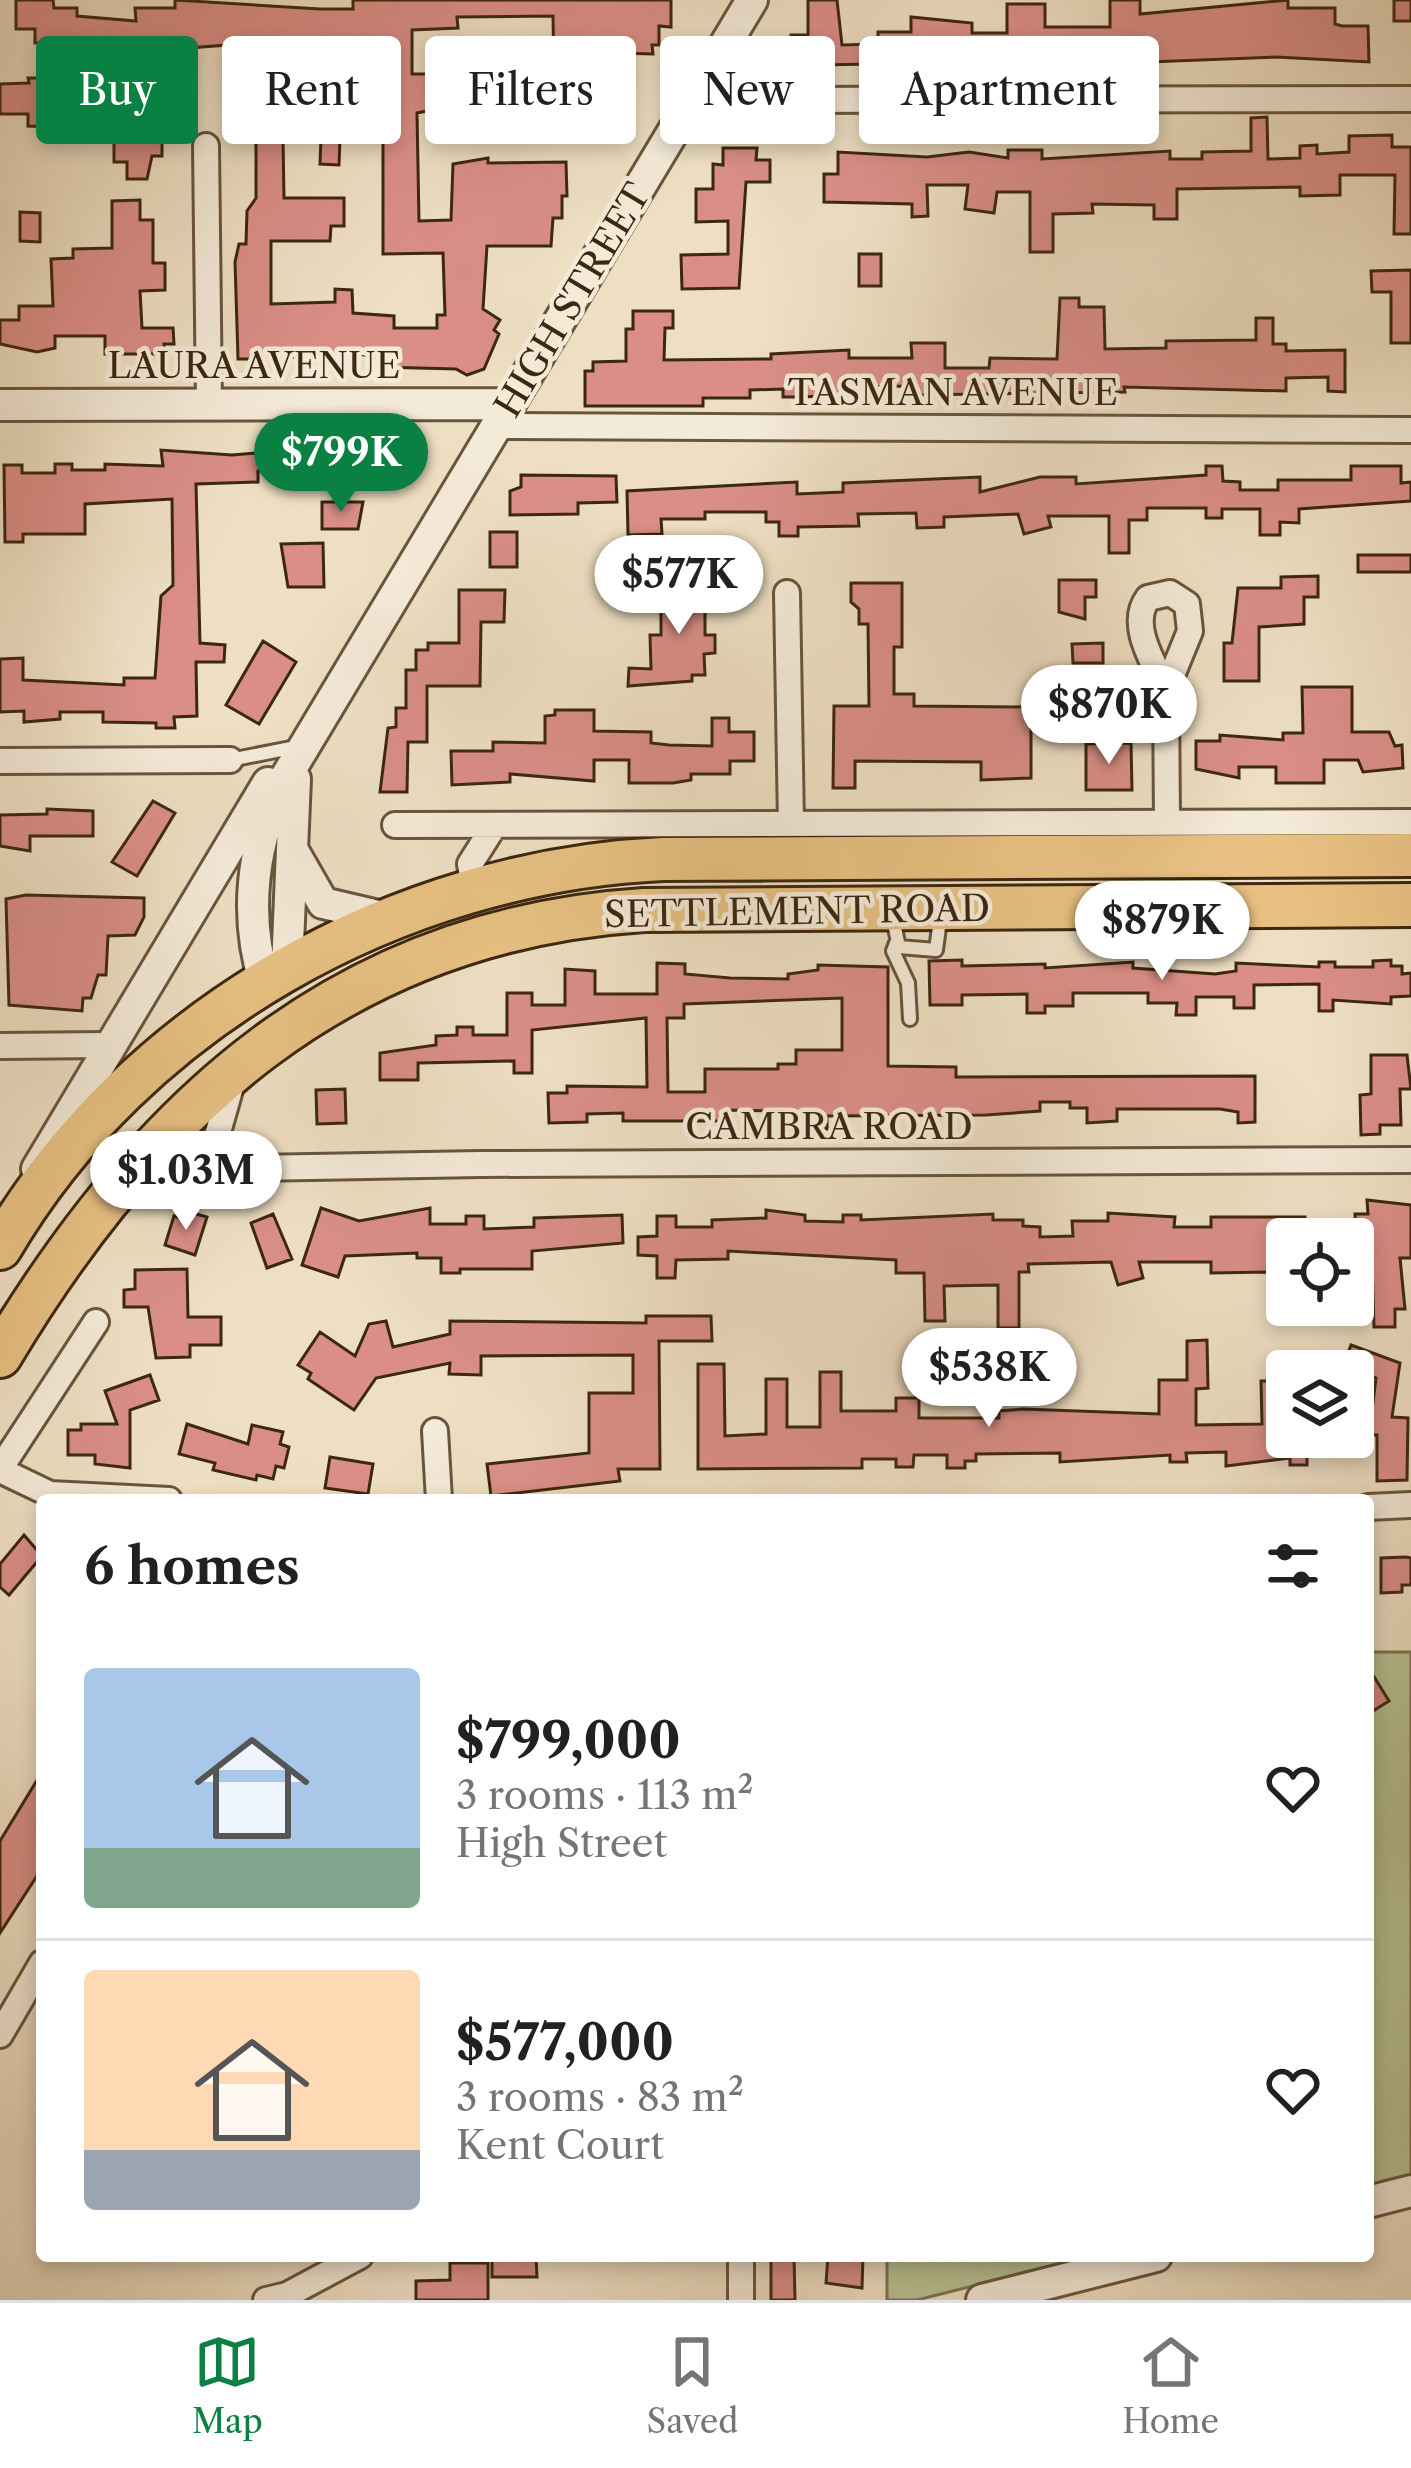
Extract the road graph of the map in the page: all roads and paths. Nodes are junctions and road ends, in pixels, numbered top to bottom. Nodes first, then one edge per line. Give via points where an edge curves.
1 (752, 0) edge
2 (730, 36) edge
3 (1411, 98) edge
4 (835, 100) edge
5 (665, 144) edge
6 (206, 146) dead end
7 (0, 405) edge
8 (209, 405) junction
9 (502, 415) junction
10 (1411, 430) edge
11 (787, 593) dead end
12 (1166, 689) dead end
13 (305, 740) junction
14 (0, 760) edge
15 (230, 760) joint
16 (1167, 821) junction
17 (1368, 822) junction
18 (1411, 823) edge
19 (790, 824) junction
20 (395, 825) dead end
21 (494, 826) junction
22 (289, 844) junction
23 (1411, 851) edge
24 (475, 888) junction
25 (1411, 905) edge
26 (387, 918) junction
27 (533, 924) junction
28 (894, 925) junction
29 (276, 976) junction
30 (910, 1019) dead end
31 (283, 1032) junction
32 (106, 1045) junction
33 (0, 1046) edge
34 (240, 1064) junction
35 (1411, 1160) edge
36 (247, 1168) junction
37 (117, 1182) junction
38 (4, 1241) edge
39 (95, 1322) dead end
40 (0, 1356) edge
41 (435, 1431) dead end
42 (0, 1469) edge
43 (50, 1494) edge
44 (439, 1494) edge
45 (1411, 1505) edge
46 (1374, 1507) edge
47 (36, 1973) edge
48 (0, 2035) edge
49 (1411, 2191) edge
50 (1374, 2200) edge
51 (349, 2262) edge
52 (741, 2262) edge
53 (1132, 2262) edge
54 (266, 2300) edge
55 (742, 2300) edge
56 (982, 2300) edge

1 - 2 street, HIGH STREET
3 - 4 street
5 - 9 street, HIGH STREET
6 - 8 street
7 - 8 street, LAURA AVENUE
8 - 9 street, LAURA AVENUE
9 - 10 street, TASMAN AVENUE
9 - 13 street, HIGH STREET
11 - 19 street
12 - 16 street
13 - 15 lane
13 - 22 street, HIGH STREET
13 - 29 street, HIGH STREET via 272,805 256,868 252,933
13 - 32 street, HIGH STREET via 258,796
14 - 15 street
16 - 17 street
16 - 19 street
17 - 18 street
17 - 23 street, SETTLEMENT ROAD
19 - 21 street
20 - 21 street
21 - 24 street via 470,863
22 - 26 street via 323,903
22 - 29 street, HIGH STREET
23 - 24 highway, SETTLEMENT ROAD via 663,859
24 - 26 highway, SETTLEMENT ROAD
24 - 27 highway via 502,912
25 - 28 highway, SETTLEMENT ROAD via 941,906
26 - 29 highway, SETTLEMENT ROAD
27 - 28 highway, SETTLEMENT ROAD via 644,910
27 - 31 highway, SETTLEMENT ROAD via 434,955
28 - 30 lane
29 - 31 highway
29 - 38 highway, HIGH STREET via 118,1099
31 - 34 highway
32 - 33 street
32 - 38 street, HIGH STREET
34 - 36 street via 215,1139 224,1157
34 - 37 highway
35 - 36 street, CAMBRA ROAD
36 - 37 street, CAMBRA ROAD
37 - 40 highway
39 - 42 street
41 - 44 street
42 - 43 street
45 - 46 street
47 - 48 street
49 - 50 street
51 - 54 street
52 - 55 street
53 - 56 street

